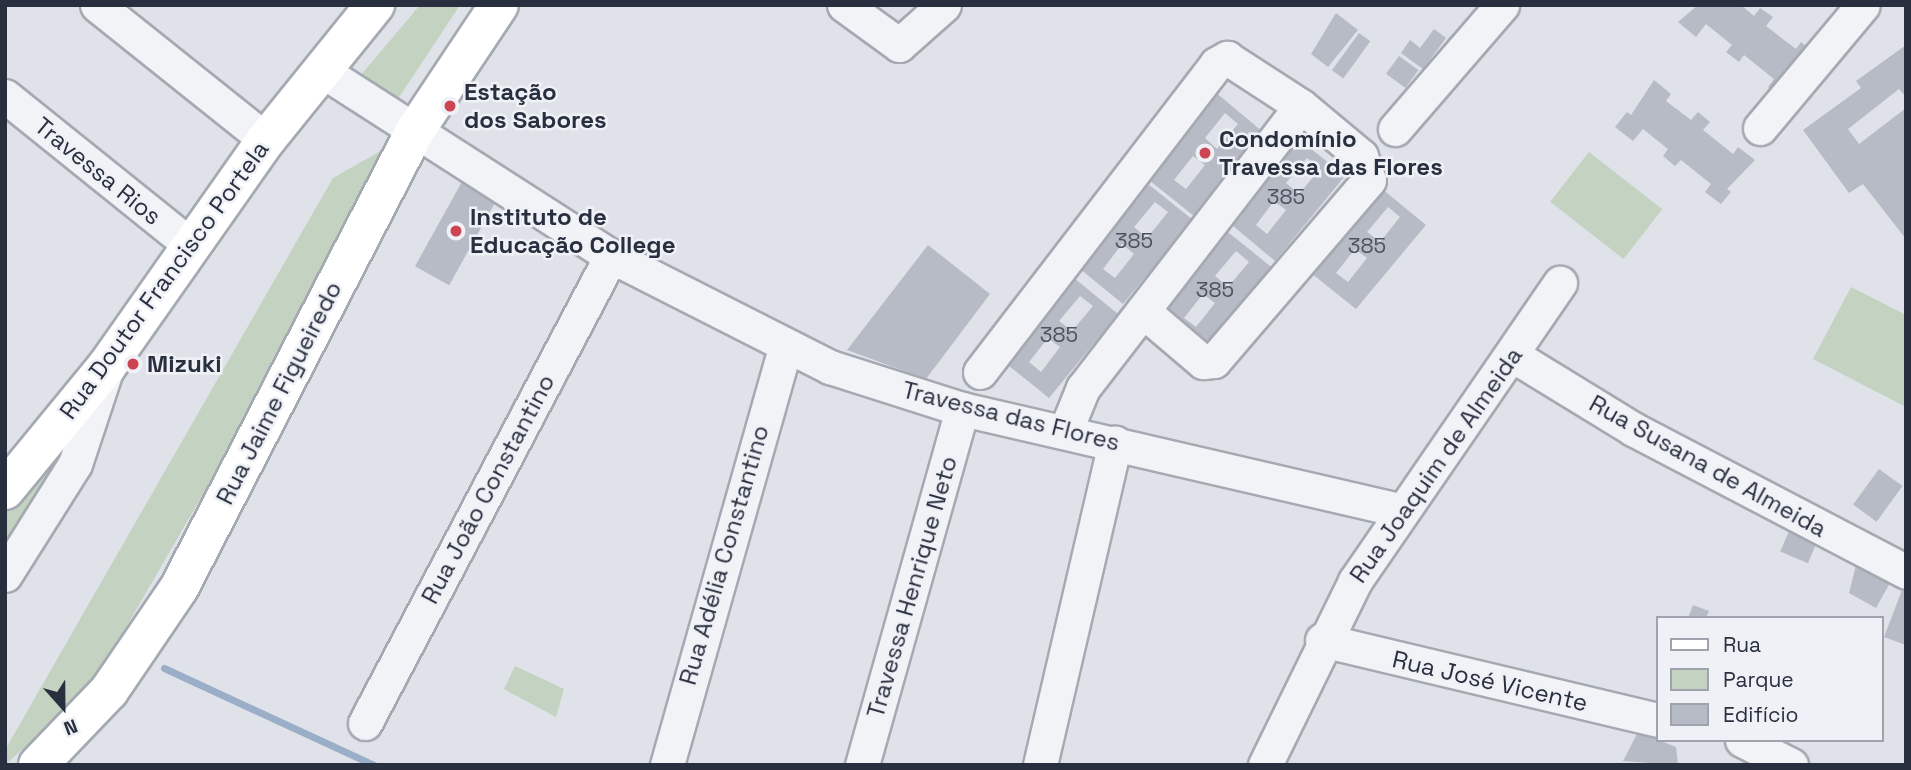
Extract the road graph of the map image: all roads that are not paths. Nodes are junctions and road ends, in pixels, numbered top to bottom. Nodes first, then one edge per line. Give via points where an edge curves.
1 (97, 5) edge
2 (375, 5) edge
3 (499, 5) edge
4 (844, 5) edge
5 (944, 5) edge
6 (1502, 5) edge
7 (1863, 5) edge
8 (321, 69) junction
9 (5, 96) edge
10 (1301, 106) junction
11 (1760, 128) dead end
12 (1395, 129) dead end
13 (415, 131) junction
14 (266, 141) junction
15 (190, 245) junction
16 (611, 256) junction
17 (1560, 284) dead end
18 (1143, 311) junction
19 (785, 347) junction
20 (1514, 356) junction
21 (107, 366) junction
22 (980, 372) dead end
23 (962, 409) junction
24 (1065, 432) junction
25 (1115, 443) junction
26 (5, 490) edge
27 (1399, 510) junction
28 (1906, 572) edge
29 (5, 575) edge
30 (1322, 640) junction
31 (1656, 720) edge
32 (365, 723) dead end
33 (1739, 742) edge
34 (1744, 742) edge
35 (38, 765) edge
36 (667, 765) edge
37 (862, 765) edge
38 (1041, 765) edge
39 (1265, 765) edge
40 (1725, 765) edge
41 (1791, 765) edge

1 - 14 street
2 - 8 main road, Rua Doutor Francisco Portela
3 - 13 main road, Rua Jaime Figueiredo
4 - 5 street via 899,45
6 - 12 street
7 - 11 street
8 - 13 street, Travessa das Flores
8 - 14 main road, Rua Doutor Francisco Portela
9 - 15 street, Travessa Rios
10 - 18 street
10 - 18 street via 1361,156 1369,180 1214,361 1203,362
10 - 22 street via 1227,58 1216,64
13 - 16 street, Travessa das Flores
13 - 35 main road, Rua Jaime Figueiredo via 179,588 109,691
14 - 15 main road, Rua Doutor Francisco Portela
15 - 21 main road, Rua Doutor Francisco Portela
16 - 19 street, Travessa das Flores
16 - 32 street, Rua João Constantino
17 - 20 street, Rua Joaquim de Almeida
18 - 24 street via 1083,388
19 - 23 street, Travessa das Flores
19 - 36 street, Rua Adélia Constantino
20 - 27 street, Rua Joaquim de Almeida
20 - 28 street, Rua Susana de Almeida via 1633,429
21 - 26 main road, Rua Doutor Francisco Portela
21 - 29 street via 75,464
23 - 24 street, Travessa das Flores
23 - 37 street, Travessa Henrique Neto
24 - 25 street, Travessa das Flores
25 - 27 street, Travessa das Flores
25 - 38 street
27 - 30 street, Rua Joaquim de Almeida
30 - 31 street, Rua José Vicente
30 - 39 street, Rua Joaquim de Almeida
33 - 40 street
34 - 41 street

